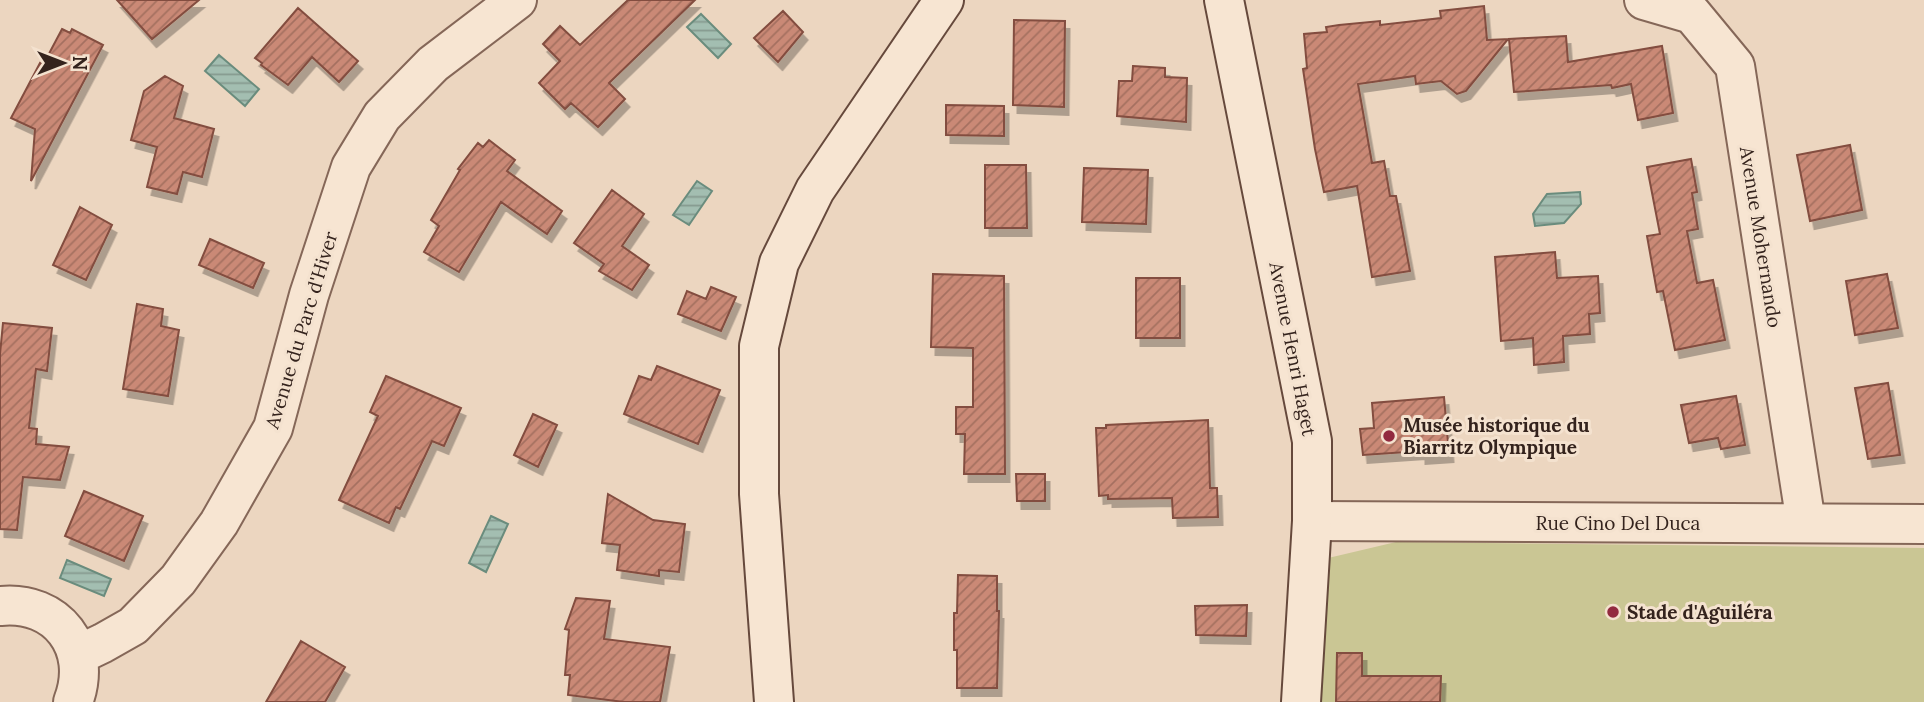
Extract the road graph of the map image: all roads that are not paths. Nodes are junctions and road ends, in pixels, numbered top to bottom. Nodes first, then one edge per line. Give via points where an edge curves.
1 (517, 0) edge
2 (944, 0) edge
3 (1224, 0) edge
4 (1644, 0) edge
5 (1312, 521) junction
6 (1806, 523) junction
7 (1924, 524) edge
8 (0, 606) edge
9 (78, 655) junction
10 (73, 702) edge
11 (774, 702) edge
12 (1301, 702) edge

1 - 9 street, Avenue du Parc d'Hiver via 432,64 382,117 351,167 267,440 219,523 178,580 133,626
2 - 11 street via 815,190 779,263 761,334 759,494
3 - 5 street, Avenue Henri Haget via 1312,441
4 - 6 street, Avenue Mohernando via 1692,15 1735,66
5 - 6 street, Rue Cino Del Duca
5 - 12 street, Avenue Henri Haget
6 - 7 street, Rue Cino Del Duca
8 - 9 street via 16,604 55,619
9 - 10 street via 80,672

